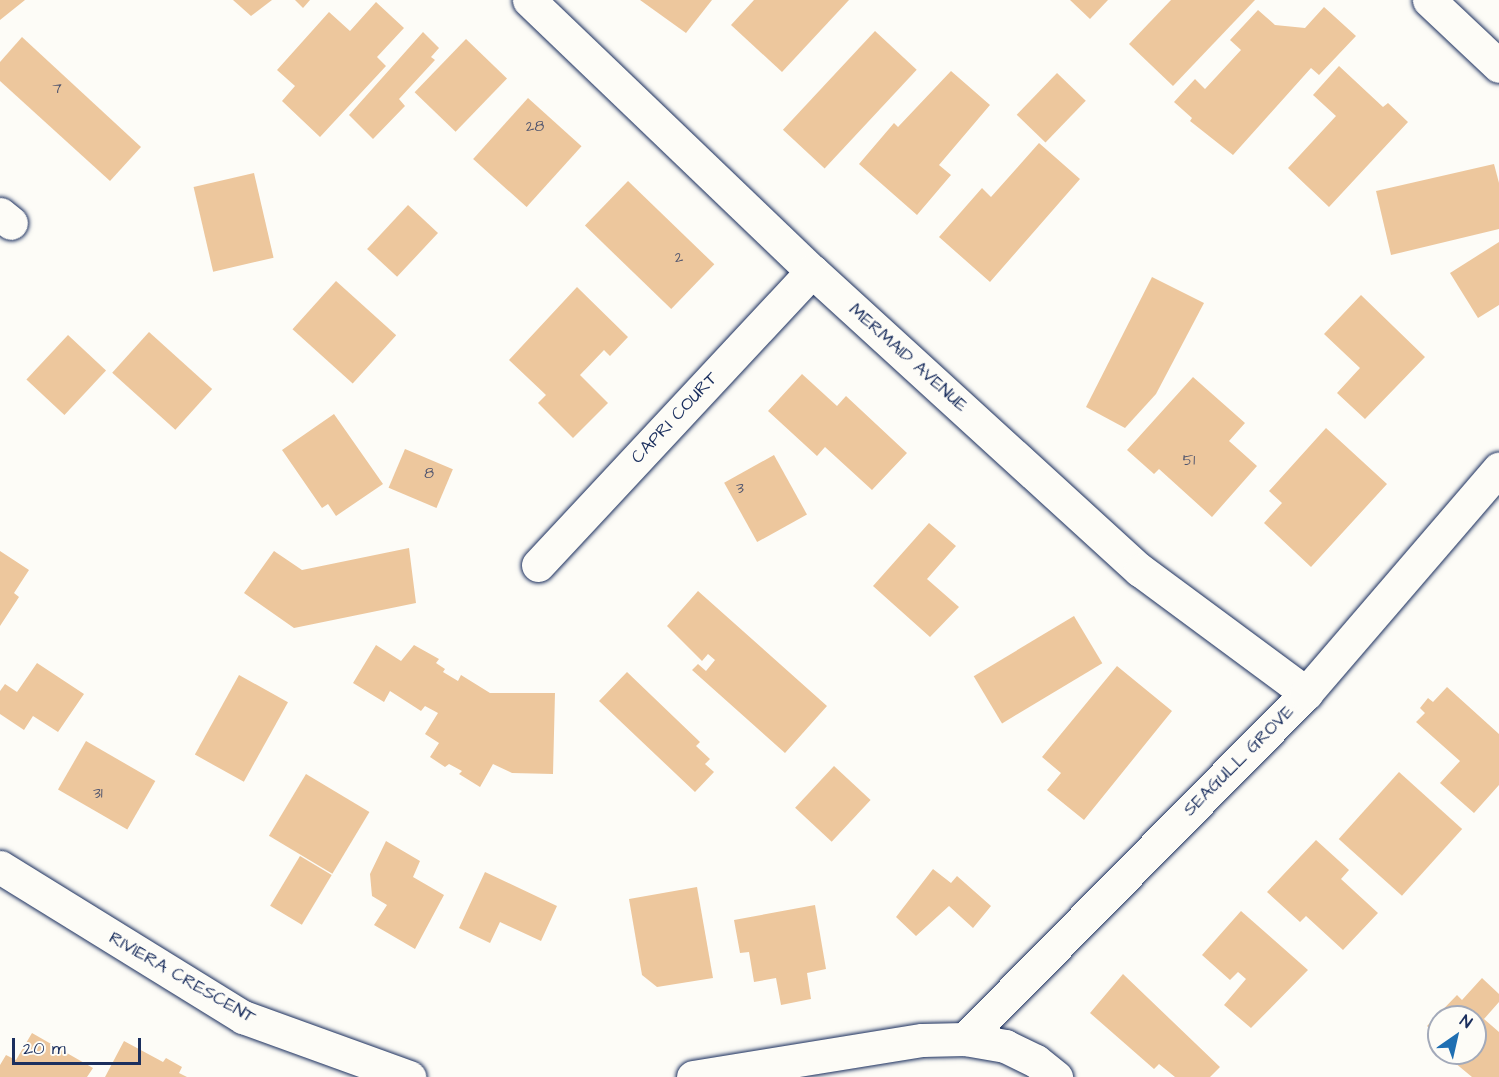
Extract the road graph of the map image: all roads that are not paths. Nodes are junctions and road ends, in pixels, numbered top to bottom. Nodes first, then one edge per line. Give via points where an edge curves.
1 (529, 0) edge
2 (1429, 0) edge
3 (1499, 66) edge
4 (812, 271) junction
5 (1499, 469) edge
6 (538, 565) dead end
7 (1306, 693) junction
8 (0, 867) edge
9 (965, 1039) junction
10 (409, 1077) edge
11 (693, 1077) edge
12 (1056, 1077) edge

1 - 4 street, MERMAID AVENUE
2 - 3 street
4 - 6 street, CAPRI COURT
4 - 7 street, MERMAID AVENUE via 1140,570
5 - 7 street, SEAGULL GROVE
7 - 9 street, SEAGULL GROVE
8 - 10 street, RIVIERA CRESCENT via 243,1017
9 - 11 street via 922,1040
9 - 12 street via 1005,1046 1036,1061

